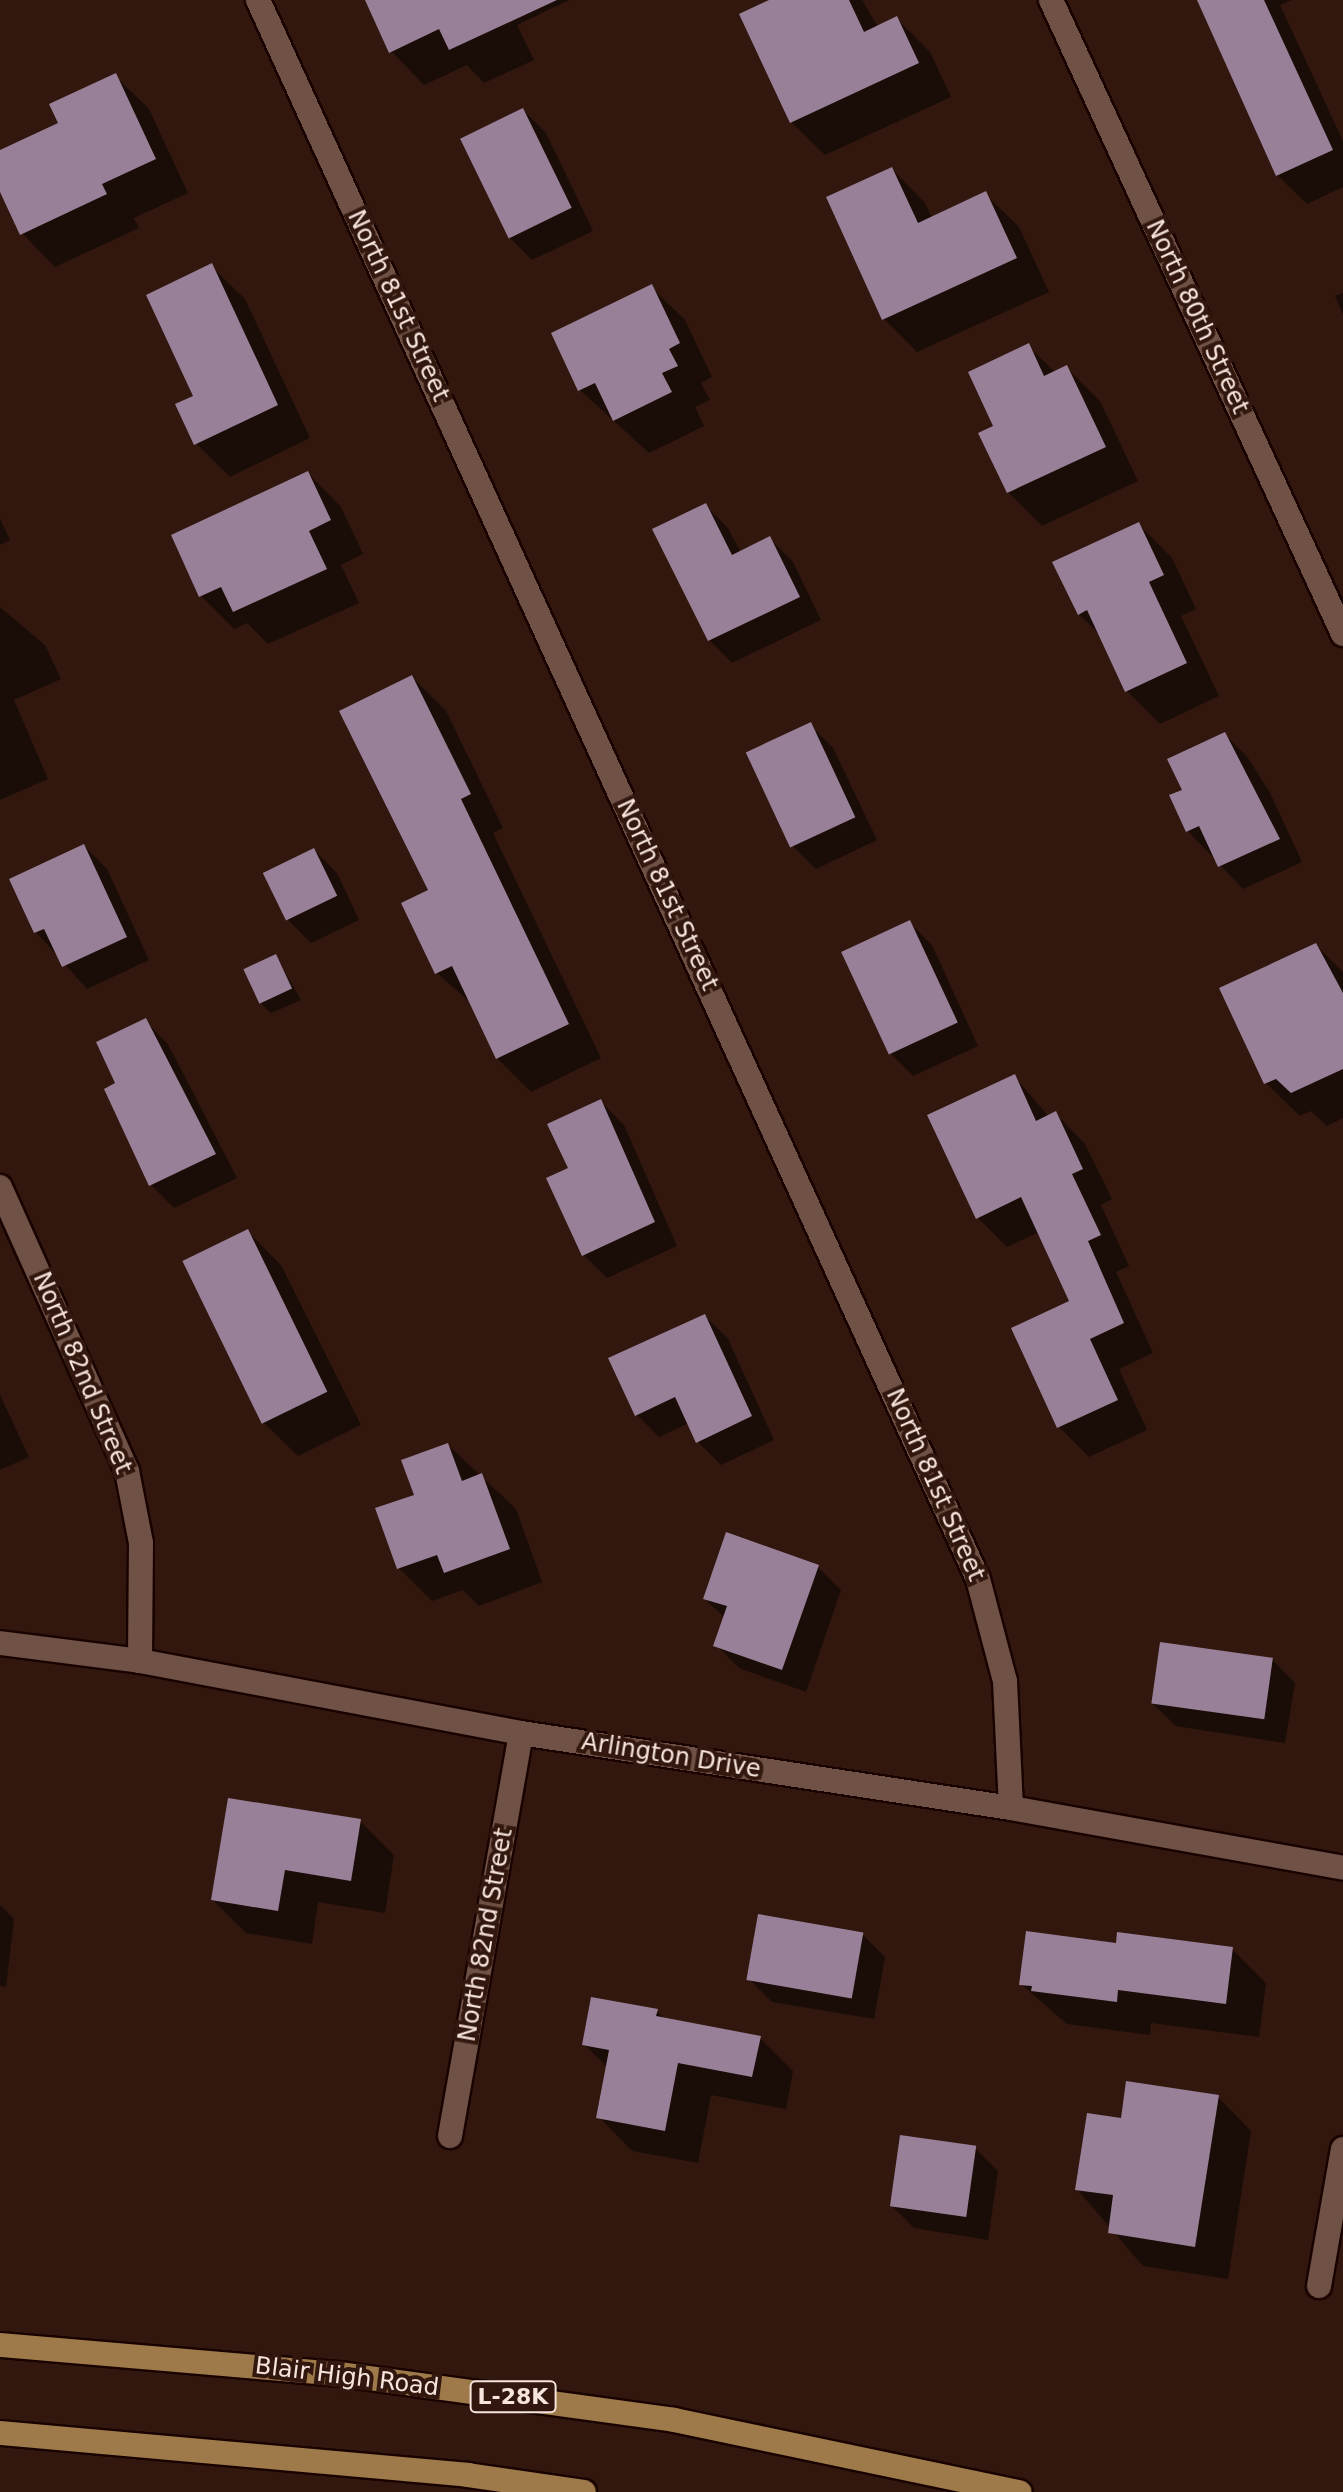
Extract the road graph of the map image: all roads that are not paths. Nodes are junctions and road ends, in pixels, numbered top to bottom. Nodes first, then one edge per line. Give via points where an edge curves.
1 (258, 0) edge
2 (1051, 0) edge
3 (1343, 634) edge
4 (0, 1187) edge
5 (0, 1643) edge
6 (140, 1661) junction
7 (521, 1733) junction
8 (1011, 1808) junction
9 (1343, 1868) edge
10 (450, 2136) dead end
11 (1343, 2149) edge
12 (1319, 2286) dead end
13 (0, 2345) edge
14 (0, 2433) edge
15 (584, 2492) edge
16 (1020, 2492) edge

1 - 8 street, North 81st Street via 978,1579 1005,1681
2 - 3 street, North 80th Street
4 - 6 street, North 82nd Street via 127,1471 141,1543
5 - 6 street, Arlington Drive
6 - 7 street, Arlington Drive
7 - 8 street, Arlington Drive
7 - 10 street, North 82nd Street
8 - 9 street, Arlington Drive
11 - 12 street
13 - 16 main road, Blair High Road / L-28K via 340,2374 674,2420
14 - 15 main road via 468,2475

